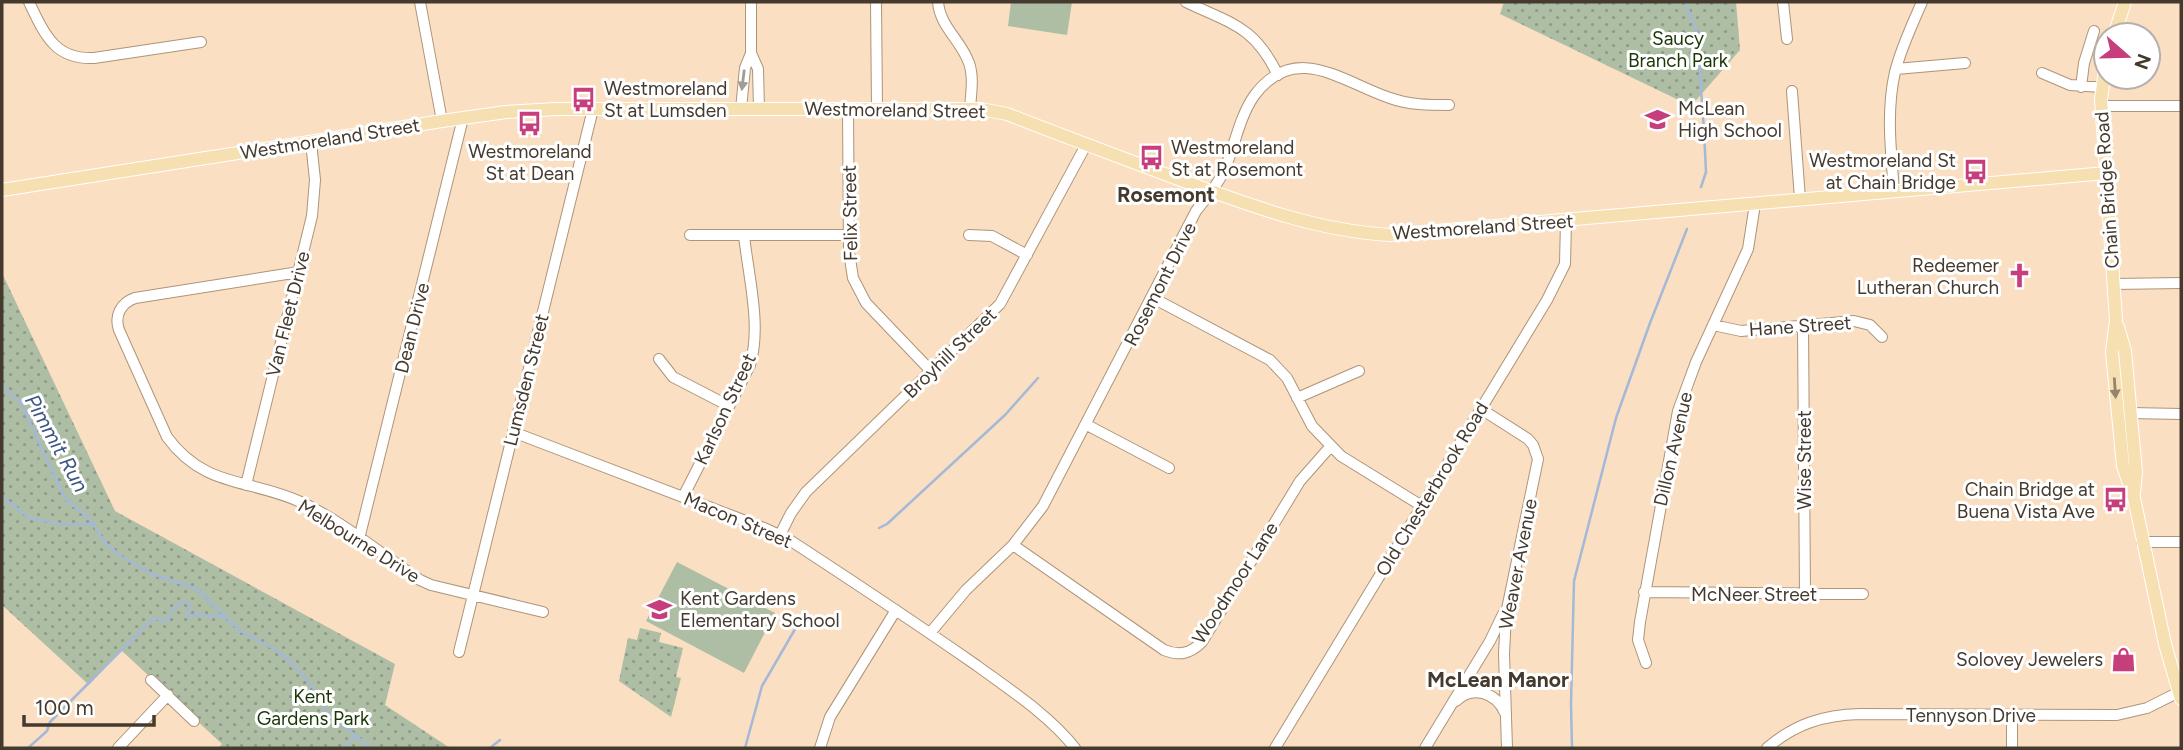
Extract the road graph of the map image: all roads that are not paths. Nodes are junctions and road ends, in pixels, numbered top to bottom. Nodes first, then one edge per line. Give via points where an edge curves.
1 (29, 2) edge
2 (420, 2) edge
3 (751, 2) edge
4 (876, 2) edge
5 (938, 2) edge
6 (1186, 2) edge
7 (1783, 2) edge
8 (1922, 2) edge
9 (2125, 2) edge
10 (2119, 21) edge
11 (2092, 37) edge
12 (1787, 39) dead end
13 (201, 42) dead end
14 (751, 53) junction
15 (1965, 63) dead end
16 (1896, 69) junction
17 (2042, 73) dead end
18 (1278, 75) junction
19 (2081, 86) junction
20 (2092, 87) edge
21 (1792, 91) dead end
22 (2102, 91) edge
23 (1449, 105) dead end
24 (2102, 106) junction
25 (2181, 106) edge
26 (877, 108) junction
27 (970, 108) junction
28 (593, 109) junction
29 (741, 109) junction
30 (760, 109) junction
31 (848, 109) junction
32 (463, 118) junction
33 (442, 121) junction
34 (311, 142) junction
35 (1086, 145) junction
36 (2106, 173) junction
37 (2, 190) edge
38 (1211, 191) junction
39 (1894, 191) junction
40 (1800, 199) junction
41 (1755, 204) junction
42 (1566, 221) junction
43 (690, 235) dead end
44 (744, 235) junction
45 (849, 235) junction
46 (969, 235) dead end
47 (1027, 255) junction
48 (299, 272) junction
49 (2181, 283) edge
50 (2114, 284) junction
51 (1153, 298) junction
52 (2116, 320) junction
53 (1713, 325) junction
54 (1803, 326) junction
55 (1882, 337) dead end
56 (659, 359) dead end
57 (1359, 371) dead end
58 (932, 372) junction
59 (1297, 398) junction
60 (729, 406) junction
61 (1481, 409) junction
62 (2130, 413) junction
63 (2181, 414) edge
64 (1087, 425) junction
65 (513, 432) junction
66 (1330, 447) junction
67 (1169, 468) dead end
68 (246, 485) junction
69 (683, 497) junction
70 (2134, 498) junction
71 (1422, 506) junction
72 (780, 534) junction
73 (359, 539) junction
74 (2142, 542) junction
75 (2181, 542) edge
76 (1013, 545) junction
77 (1644, 592) junction
78 (1805, 594) junction
79 (1863, 594) dead end
80 (473, 595) junction
81 (1509, 597) junction
82 (896, 610) junction
83 (542, 612) dead end
84 (930, 633) junction
85 (2165, 644) junction
86 (459, 652) dead end
87 (2181, 652) edge
88 (1646, 663) dead end
89 (151, 680) dead end
90 (2180, 694) edge
91 (167, 695) junction
92 (1452, 704) junction
93 (1506, 715) junction
94 (2012, 715) junction
95 (194, 721) dead end
96 (118, 748) edge
97 (820, 748) edge
98 (1074, 748) edge
99 (1275, 748) edge
100 (1425, 748) edge
101 (1507, 748) edge
102 (1767, 748) edge
103 (2012, 748) edge

1 - 13 street via 48,38 79,58
2 - 33 street
3 - 14 street
4 - 26 street
5 - 27 street via 943,22 968,61
6 - 18 street via 1249,33 1267,52
7 - 12 street
8 - 16 street
9 - 10 main road
11 - 19 street
14 -> 29 street
14 - 30 street via 758,69
15 - 16 street
16 - 39 street via 1890,124
17 - 19 street
18 - 23 street via 1315,68 1390,98
18 - 38 street, Rosemont Drive via 1254,97 1225,170
19 - 20 street
21 - 40 street
22 - 24 main road, Chain Bridge Road
24 - 25 street
24 - 36 main road, Chain Bridge Road
26 - 27 main road, Westmoreland Street
26 - 31 main road, Westmoreland Street
27 - 35 main road, Westmoreland Street via 1007,114
28 - 29 main road, Westmoreland Street
28 - 32 main road, Westmoreland Street via 523,110
28 - 65 street, Lumsden Street
29 - 30 main road, Westmoreland Street
30 - 31 main road, Westmoreland Street
31 - 45 street, Felix Street
32 - 33 main road, Westmoreland Street
32 - 73 street, Dean Drive
33 - 34 main road, Westmoreland Street
34 - 37 main road, Westmoreland Street
34 - 48 street, Van Fleet Drive via 314,197
35 - 38 main road, Westmoreland Street
35 - 47 street, Broyhill Street
36 - 39 main road, Westmoreland Street
36 - 50 main road, Chain Bridge Road
38 - 42 main road, Westmoreland Street via 1321,226 1372,234
38 - 51 street, Rosemont Drive via 1196,211
39 - 40 main road, Westmoreland Street
40 - 41 main road, Westmoreland Street
41 - 42 main road, Westmoreland Street
41 - 53 street, Dillon Avenue via 1748,249
42 - 61 street, Old Chesterbrook Road via 1561,274
43 - 44 street
44 - 45 street
44 - 60 street, Karlson Street via 755,340 750,365
45 - 58 street, Felix Street via 850,265 858,290
46 - 47 street via 992,236
47 - 58 street, Broyhill Street via 996,309
48 - 68 street, Van Fleet Drive
48 - 68 street, Melbourne Drive via 119,302 119,330 167,437 197,467
49 - 50 street
50 - 52 main road, Chain Bridge Road
51 - 59 street via 1270,360
51 - 64 street, Rosemont Drive
52 - 62 main road, Chain Bridge Road via 2125,351
52 -> 70 main road, Chain Bridge Road via 2112,352 2117,419 2123,466
53 - 54 street, Hane Street via 1741,331
53 - 77 street, Dillon Avenue via 1678,411
54 - 55 street, Hane Street via 1863,322
54 - 78 street, Wise Street
56 - 60 street via 673,377
57 - 59 street
58 - 72 street, Broyhill Street via 806,492
59 - 66 street
60 - 69 street, Karlson Street
61 - 71 street, Old Chesterbrook Road
61 - 81 street, Weaver Avenue via 1528,439 1538,459
62 - 63 street
62 - 70 main road, Chain Bridge Road
64 - 67 street
64 - 76 street, Rosemont Drive via 1048,498
65 - 69 street, Macon Street
65 - 80 street, Lumsden Street
66 - 71 street
66 - 76 street, Woodmoor Lane via 1300,481 1202,642 1190,652 1164,650
68 - 73 street, Melbourne Drive via 302,503
69 - 72 street, Macon Street
70 - 74 main road, Chain Bridge Road
71 - 99 street, Old Chesterbrook Road
72 - 82 street, Macon Street
73 - 80 street, Melbourne Drive via 420,580
74 - 75 street
74 - 85 main road, Chain Bridge Road
76 - 84 street, Rosemont Drive via 965,590
77 - 78 street, McNeer Street
77 - 88 street, Dillon Avenue via 1638,640
78 - 79 street, McNeer Street
80 - 83 street, Melbourne Drive
80 - 86 street, Lumsden Street
81 - 92 street via 1490,641
81 - 93 street, Weaver Avenue
82 - 84 street, Macon Street
82 - 97 street via 830,717
84 - 98 street, Macon Street via 1022,699
85 - 87 main road
85 - 90 main road, Chain Bridge Road
89 - 91 street
90 - 94 street, Tennyson Drive via 2123,715
91 - 95 street
91 - 96 street
92 - 93 street via 1468,693 1485,693 1498,701
92 - 100 street
93 - 101 street, Weaver Avenue
94 - 102 street, Tennyson Drive via 1830,716 1798,726
94 - 103 street

